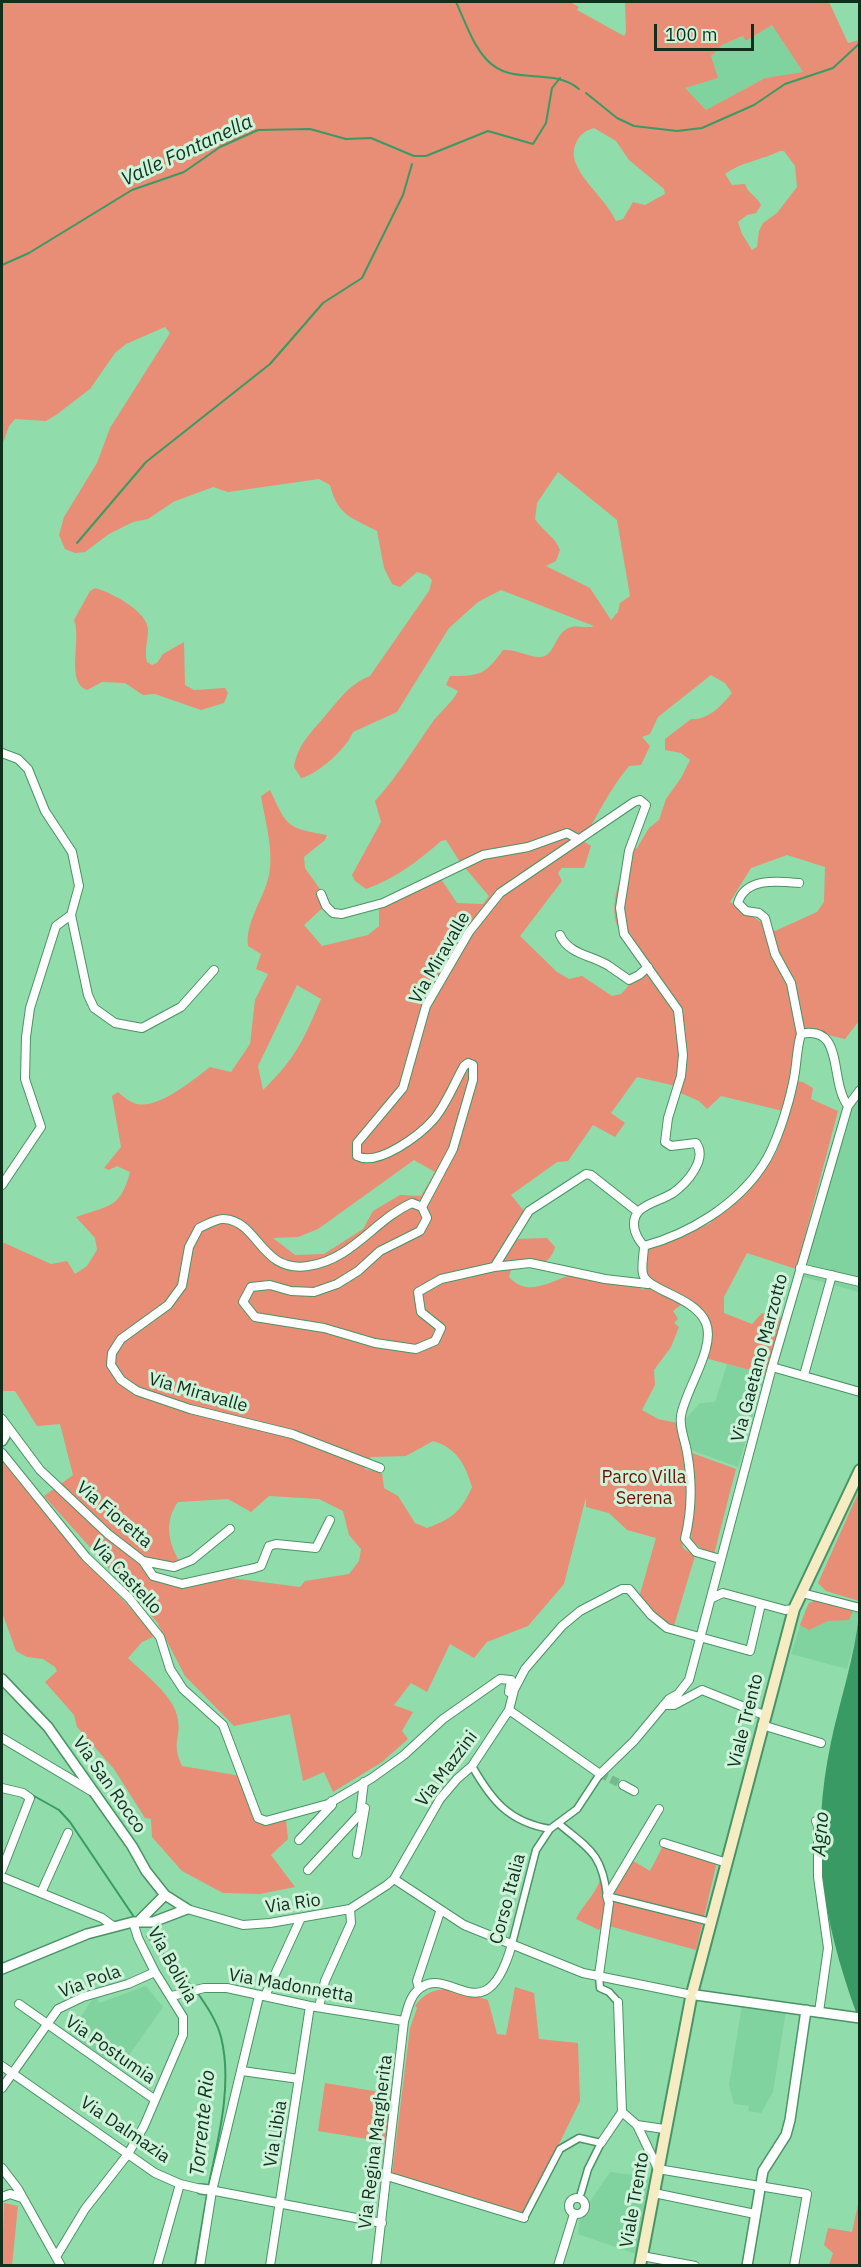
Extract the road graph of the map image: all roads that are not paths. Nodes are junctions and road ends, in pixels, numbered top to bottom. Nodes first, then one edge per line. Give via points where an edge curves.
1 (2, 753) edge
2 (578, 839) junction
3 (799, 883) dead end
4 (321, 894) dead end
5 (71, 915) junction
6 (560, 935) dead end
7 (648, 967) junction
8 (214, 970) dead end
9 (801, 1034) junction
10 (860, 1090) edge
11 (848, 1106) junction
12 (2, 1185) edge
13 (422, 1207) junction
14 (638, 1212) junction
15 (644, 1246) junction
16 (495, 1266) junction
17 (800, 1268) junction
18 (832, 1275) junction
19 (860, 1282) edge
20 (648, 1284) junction
21 (772, 1367) junction
22 (804, 1375) junction
23 (859, 1389) edge
24 (2, 1419) edge
25 (2, 1428) edge
26 (2, 1441) edge
27 (2, 1453) edge
28 (380, 1468) dead end
29 (860, 1470) edge
30 (330, 1520) dead end
31 (230, 1529) dead end
32 (720, 1559) junction
33 (143, 1562) junction
34 (802, 1593) junction
35 (712, 1598) junction
36 (761, 1604) junction
37 (859, 1608) edge
38 (794, 1609) junction
39 (701, 1638) junction
40 (2, 1679) edge
41 (511, 1701) junction
42 (664, 1705) junction
43 (509, 1710) junction
44 (763, 1720) junction
45 (2, 1738) edge
46 (821, 1743) dead end
47 (472, 1766) junction
48 (600, 1774) junction
49 (368, 1780) junction
50 (623, 1785) tunnel mouth
51 (2, 1788) edge
52 (91, 1791) junction
53 (634, 1791) dead end
54 (332, 1801) junction
55 (659, 1809) dead end
56 (816, 1821) dead end
57 (558, 1823) junction
58 (550, 1829) junction
59 (68, 1833) dead end
60 (299, 1840) dead end
61 (664, 1843) dead end
62 (357, 1854) dead end
63 (727, 1863) junction
64 (2, 1870) edge
65 (308, 1870) dead end
66 (2, 1877) edge
67 (394, 1880) junction
68 (41, 1893) junction
69 (165, 1895) junction
70 (607, 1896) junction
71 (175, 1902) junction
72 (187, 1910) junction
73 (350, 1910) junction
74 (441, 1912) junction
75 (171, 1916) junction
76 (300, 1920) junction
77 (137, 1921) junction
78 (711, 1922) junction
79 (113, 1926) junction
80 (513, 1944) junction
81 (2, 1969) edge
82 (155, 1972) junction
83 (599, 1975) junction
84 (419, 1989) junction
85 (692, 1994) junction
86 (172, 1996) junction
87 (262, 1996) junction
88 (618, 2002) joint
89 (19, 2004) dead end
90 (310, 2006) junction
91 (319, 2007) junction
92 (806, 2010) junction
93 (819, 2012) junction
94 (856, 2017) edge
95 (404, 2021) junction
96 (45, 2024) junction
97 (2, 2066) edge
98 (242, 2071) junction
99 (12, 2073) junction
100 (299, 2079) junction
101 (2, 2088) edge
102 (154, 2099) junction
103 (622, 2112) junction
104 (637, 2125) junction
105 (664, 2129) junction
106 (601, 2143) junction
107 (128, 2154) junction
108 (2, 2168) edge
109 (658, 2169) junction
110 (387, 2176) junction
111 (180, 2184) junction
112 (759, 2184) junction
113 (208, 2190) junction
114 (581, 2193) dead end
115 (654, 2193) junction
116 (2, 2197) edge
117 (23, 2198) junction
118 (280, 2206) junction
119 (574, 2214) dead end
120 (755, 2214) junction
121 (524, 2217) joint
122 (382, 2223) junction
123 (56, 2257) junction
124 (641, 2261) edge
125 (61, 2265) edge
126 (157, 2265) edge
127 (200, 2265) edge
128 (270, 2265) edge
129 (376, 2265) edge
130 (558, 2265) edge
131 (695, 2265) edge
132 (747, 2265) edge
133 (794, 2265) edge

1 - 5 street via 18,759 28,769 45,811 72,852 79,886
2 - 4 street via 567,832 528,847 483,855 383,903 342,914 333,913
2 - 7 street, Via Miravalle via 634,802 644,802 645,813 629,851 620,908 624,934
2 - 13 street, Via Miravalle via 500,893 469,932 426,1006 403,1088 357,1143 357,1156 363,1159 385,1155 409,1140 434,1118 464,1066 473,1065 474,1080 453,1149
3 - 9 street via 762,881 738,903 746,911 765,918 775,954 791,983
5 - 8 street via 88,995 94,1008 115,1023 142,1028 162,1019 181,1007
5 - 12 street via 56,926 27,1027 26,1079 41,1127
6 - 7 street via 577,953 601,962 629,980
7 - 14 street via 678,1010 681,1032 681,1076 665,1142 671,1146 696,1143 700,1156 696,1167 674,1192
9 - 11 street via 814,1031 826,1037 840,1097
9 - 15 street via 794,1083 764,1165 706,1219 687,1231
10 - 11 street, Via Gaetano Marzotto
11 - 17 street, Via Gaetano Marzotto
13 - 16 street via 427,1218 420,1231 380,1251 337,1284 314,1292 270,1285 251,1287 243,1302 255,1317 416,1349 435,1341 441,1328 421,1312 418,1292 441,1278
13 - 28 street, Via Miravalle via 412,1203 400,1208 330,1262 305,1266 283,1264 266,1254 248,1230 234,1221 223,1218 199,1228 189,1247 182,1286 168,1305 121,1340 112,1353 111,1365 121,1380 137,1391 292,1434
14 - 15 street via 634,1226
14 - 16 street via 586,1174 529,1211
15 - 20 street via 642,1273
16 - 20 street via 530,1263 605,1280
17 - 18 street
17 - 21 street, Via Gaetano Marzotto
18 - 19 street
18 - 22 street
20 - 32 street via 684,1300 707,1326 707,1343 681,1415 689,1474 690,1519 685,1539 696,1552
21 - 22 street
21 - 32 street, Via Gaetano Marzotto
22 - 23 street
24 - 33 street, Via Fioretta via 40,1470
25 - 26 street
27 - 54 street, Via Castello via 86,1557 129,1598 160,1637 170,1669 183,1689 223,1725 258,1818 266,1821
29 - 34 main road, Viale Trento
30 - 33 street via 316,1548 269,1546 261,1566 255,1568 182,1584 153,1576
31 - 33 street, Via Fioretta via 192,1560 174,1567
32 - 35 street, Via Gaetano Marzotto
34 - 37 street
34 - 38 main road, Viale Trento
35 - 36 street via 723,1593
35 - 39 street, Via Gaetano Marzotto
36 - 38 street
36 - 39 street via 750,1651
38 - 44 main road, Viale Trento
39 - 41 street via 667,1628 651,1616 629,1589 622,1589 580,1611 562,1626 525,1669
39 - 42 street, Via Gaetano Marzotto via 689,1680
40 - 52 street, Via San Rocco via 48,1727
41 - 43 street
41 - 49 street, Via Castello via 511,1680 500,1679
42 - 44 street via 674,1705 702,1690 750,1709
42 - 48 street, Corso Italia via 634,1742
43 - 47 street, Via Mazzini
43 - 48 street
44 - 46 street
44 - 63 main road, Viale Trento
45 - 52 street
47 - 58 street via 493,1800 529,1825
47 - 67 street, Via Mazzini via 440,1799
48 - 57 street, Corso Italia via 577,1809
49 - 54 street, Via Castello
49 - 62 street
49 - 65 street via 360,1814
50 - 53 street
51 - 64 street via 30,1798
52 - 69 street, Via San Rocco
54 - 60 street, Via Castello
55 - 70 street
56 - 93 street via 818,1877 828,1948
57 - 58 street, Corso Italia
57 - 70 street via 596,1855
58 - 80 street, Corso Italia via 536,1850
59 - 68 street
61 - 63 street
63 - 78 main road, Viale Trento
66 - 68 street
67 - 73 street, Via Rio
67 - 74 street
68 - 79 street
69 - 71 street, Via San Rocco
69 - 77 street
70 - 78 street
70 - 83 street
71 - 72 street, Via San Rocco
71 - 75 street
72 - 75 street
72 - 76 street, Via Rio via 243,1924
73 - 76 street, Via Rio
73 - 91 street via 351,1923 325,1981
74 - 80 street
74 - 84 street via 417,1981
75 - 77 street via 153,1922
76 - 87 street
77 - 79 street
77 - 82 street, Via Bolivia via 138,1938
78 - 85 main road, Viale Trento
79 - 81 street
80 - 83 street via 583,1974
80 - 84 street, Corso Italia via 504,1972 492,1988 477,1993 444,1985
82 - 86 street, Via Bolivia
82 - 96 street, Via Pola via 83,1996 58,2008
83 - 85 street
83 - 88 street via 600,1988
84 - 95 street
85 - 92 street
85 - 105 main road, Viale Trento
86 - 87 street, Via Madonnetta via 204,1988 227,1988
86 - 102 street, Via Bolivia via 183,2017 183,2036
87 - 90 street, Via Madonnetta
87 - 98 street
88 - 103 street
89 - 96 street, Via Postumia
90 - 91 street, Via Madonnetta
90 - 100 street, Via Libia
91 - 95 street, Via Madonnetta
92 - 93 street
92 - 112 street via 786,2135
93 - 94 street
95 - 110 street, Via Regina Margherita
96 - 99 street, Via Pola
96 - 102 street, Via Postumia
97 - 99 street, Via Dalmazia
98 - 100 street
98 - 113 street
99 - 101 street, Via Pola
99 - 107 street, Via Dalmazia
100 - 118 street, Via Libia
102 - 107 street, Via Bolivia
103 - 104 street
103 - 106 street
104 - 105 street
104 - 109 street
105 - 109 main road, Viale Trento
106 - 114 street
106 - 121 street via 579,2138 560,2149
107 - 111 street, Via Dalmazia
107 - 123 street, Via Bolivia via 85,2209
108 - 117 street
109 - 112 street
109 - 115 main road, Viale Trento
110 - 121 street
110 - 122 street, Via Regina Margherita
111 - 113 street, Via Dalmazia
111 - 126 street
112 - 120 street
112 - 133 street via 807,2194
113 - 118 street, Via Dalmazia
113 - 127 street
115 - 120 street
115 - 124 main road, Viale Trento
116 - 117 street via 10,2194
117 - 123 street
118 - 122 street, Via Dalmazia
118 - 128 street, Via Libia
119 - 130 street
120 - 132 street
122 - 129 street, Via Regina Margherita
123 - 125 street
124 - 131 street

